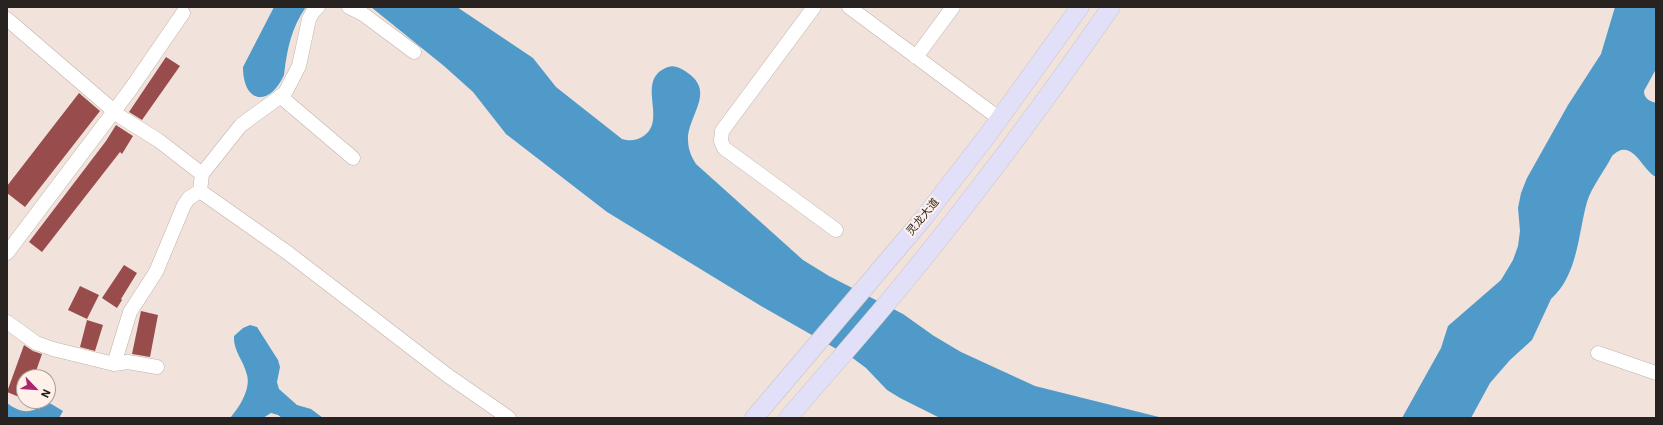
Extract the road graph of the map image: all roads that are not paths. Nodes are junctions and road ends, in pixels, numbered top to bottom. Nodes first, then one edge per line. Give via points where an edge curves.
1 (318, 7) edge
2 (349, 7) edge
3 (814, 7) edge
4 (849, 7) edge
5 (953, 7) edge
6 (1080, 7) edge
7 (1112, 7) edge
8 (183, 13) dead end
9 (7, 19) edge
10 (414, 52) dead end
11 (916, 57) junction
12 (280, 96) junction
13 (114, 111) junction
14 (1000, 119) junction
15 (353, 158) dead end
16 (202, 174) junction
17 (200, 191) junction
18 (836, 230) dead end
19 (7, 253) edge
20 (7, 322) edge
21 (1598, 353) dead end
22 (114, 364) junction
23 (157, 367) dead end
24 (1656, 373) edge
25 (509, 418) edge
26 (754, 418) edge
27 (788, 418) edge

1 - 12 street via 310,19 293,80
2 - 10 street via 363,14
3 - 18 street via 722,131 721,141 724,148
4 - 11 street
5 - 11 street
6 - 14 main road, 灵龙大道
7 - 27 main road via 1007,152 902,285
8 - 13 street
9 - 13 street
11 - 14 street
12 - 15 street
12 - 16 street via 241,125
13 - 16 street via 158,140
13 - 19 street
14 - 26 main road, 灵龙大道 via 922,220
16 - 17 street
17 - 22 street via 184,205 156,272 130,312
17 - 25 street via 288,253 447,375
20 - 22 street via 36,343
21 - 24 street
22 - 23 street via 128,362

